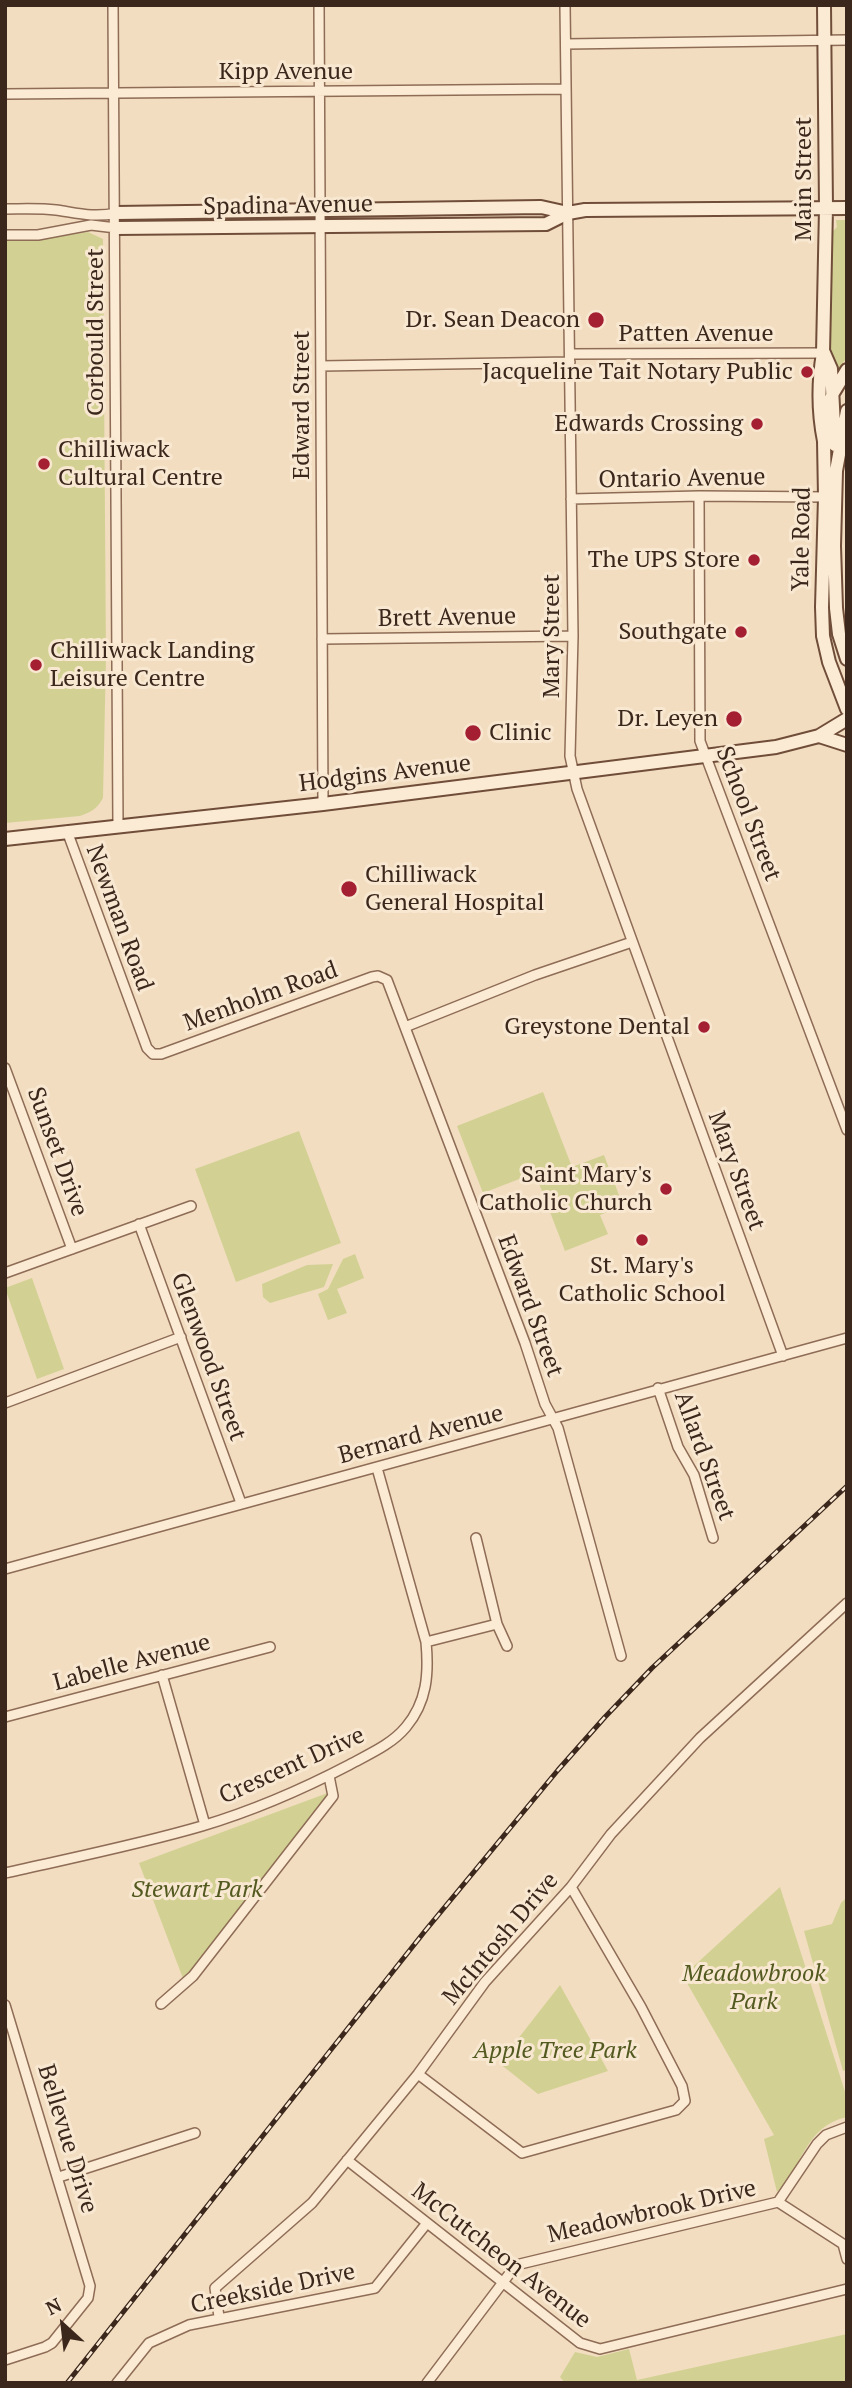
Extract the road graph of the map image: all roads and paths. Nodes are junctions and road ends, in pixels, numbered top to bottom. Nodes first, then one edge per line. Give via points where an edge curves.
1 (113, 5) edge
2 (319, 5) edge
3 (565, 5) edge
4 (824, 5) edge
5 (825, 40) junction
6 (847, 40) edge
7 (566, 44) junction
8 (566, 89) junction
9 (113, 92) junction
10 (320, 92) junction
11 (5, 93) edge
12 (826, 208) junction
13 (847, 208) edge
14 (5, 209) edge
15 (321, 211) junction
16 (116, 213) junction
17 (568, 213) junction
18 (321, 226) junction
19 (116, 228) junction
20 (5, 235) edge
21 (823, 353) junction
22 (570, 358) junction
23 (321, 366) junction
24 (847, 370) edge
25 (833, 393) junction
26 (847, 411) edge
27 (824, 441) junction
28 (836, 471) junction
29 (699, 496) junction
30 (830, 497) junction
31 (571, 499) junction
32 (573, 636) junction
33 (322, 639) junction
34 (847, 659) edge
35 (847, 709) edge
36 (847, 719) edge
37 (819, 736) junction
38 (847, 745) edge
39 (705, 756) junction
40 (572, 771) junction
41 (323, 804) junction
42 (118, 826) junction
43 (67, 831) junction
44 (5, 839) edge
45 (632, 942) junction
46 (383, 977) joint
47 (405, 1027) junction
48 (153, 1054) joint
49 (5, 1068) edge
50 (846, 1127) edge
51 (191, 1206) dead end
52 (139, 1224) junction
53 (72, 1249) junction
54 (5, 1273) edge
55 (181, 1337) junction
56 (847, 1338) edge
57 (783, 1356) junction
58 (658, 1388) junction
59 (5, 1403) edge
60 (552, 1418) junction
61 (377, 1468) junction
62 (241, 1503) junction
63 (476, 1538) dead end
64 (713, 1538) dead end
65 (5, 1569) edge
66 (847, 1603) edge
67 (497, 1624) junction
68 (426, 1642) junction
69 (507, 1646) dead end
70 (270, 1647) dead end
71 (621, 1656) dead end
72 (162, 1675) junction
73 (5, 1717) edge
74 (329, 1776) junction
75 (205, 1825) junction
76 (5, 1873) edge
77 (571, 1887) junction
78 (161, 2004) dead end
79 (5, 2005) edge
80 (418, 2074) junction
81 (847, 2127) edge
82 (195, 2133) dead end
83 (347, 2160) junction
84 (59, 2177) junction
85 (778, 2202) junction
86 (427, 2223) junction
87 (847, 2259) edge
88 (503, 2281) junction
89 (847, 2289) edge
90 (219, 2317) junction
91 (5, 2360) edge
92 (117, 2383) edge
93 (427, 2383) edge

1 - 9 street, Corbould Street
2 - 10 street, Edward Street
3 - 7 street, Mary Street
4 - 5 street, Main Street
5 - 6 street
5 - 7 street
5 - 12 street, Main Street
7 - 8 street, Mary Street
8 - 10 street, Kipp Avenue
8 - 17 street, Mary Street
9 - 10 street, Kipp Avenue
9 - 11 street, Kipp Avenue
9 - 16 street, Corbould Street
10 - 15 street, Edward Street
12 - 13 street, Spadina Avenue
12 - 17 street, Spadina Avenue
12 - 21 street, Main Street
14 - 16 street, Spadina Avenue via 84,216
15 - 16 street, Spadina Avenue
15 - 17 street, Spadina Avenue via 541,207
15 - 18 street, Edward Street
16 - 19 street, Corbould Street
17 - 18 street, Spadina Avenue via 546,224
17 - 22 street, Mary Street
18 - 19 street, Spadina Avenue
18 - 23 street, Edward Street
19 - 20 street, Spadina Avenue via 91,225 38,235
19 - 42 street, Corbould Street
21 - 22 street, Patten Avenue
21 - 25 street, Main Street via 831,369
21 - 27 street, Main Street via 818,408
22 - 23 street, Patten Avenue
22 - 31 street, Mary Street
23 - 33 street, Edward Street
24 - 25 street, Yale Road
25 - 27 street, Yale Road
25 - 28 street, Main Street
26 - 28 street, Yale Road
27 - 30 street, Yale Road
28 - 30 street, Yale Road
29 - 30 street, Ontario Avenue
29 - 31 street, Ontario Avenue
29 - 39 street, School Street via 700,741
30 - 34 street, Yale Road via 836,608
30 - 35 street, Yale Road via 823,636
31 - 32 street, Mary Street
32 - 33 street, Brett Avenue
32 - 40 street, Mary Street
33 - 41 street, Edward Street
36 - 37 street, Hodgins Avenue
37 - 38 street
37 - 39 street, Hodgins Avenue
39 - 40 street, Hodgins Avenue
39 - 50 street, School Street
40 - 41 street, Hodgins Avenue
40 - 45 street, Mary Street
41 - 42 street, Hodgins Avenue
42 - 43 street, Hodgins Avenue
43 - 44 street, Hodgins Avenue
43 - 48 street, Newman Road
45 - 47 street
45 - 57 street, Mary Street
46 - 47 street, Edward Street
46 - 48 street, Menholm Road
47 - 60 street, Edward Street
49 - 53 street, Sunset Drive
51 - 52 street
52 - 53 street
52 - 55 street, Glenwood Street
53 - 54 street
55 - 59 street
55 - 62 street, Glenwood Street
56 - 57 street, Bernard Avenue
57 - 58 street, Bernard Avenue
58 - 60 street, Bernard Avenue
58 - 64 street, Allard Street via 678,1447 694,1475
60 - 61 street, Bernard Avenue
60 - 71 street, Edward Street
61 - 62 street, Bernard Avenue
61 - 68 street, Crescent Drive
62 - 65 street, Bernard Avenue
63 - 67 street
66 - 77 street, McIntosh Drive via 700,1738 611,1834
67 - 68 street
67 - 69 street
68 - 74 street, Crescent Drive via 425,1694 406,1728 386,1746
70 - 72 street, Labelle Avenue
72 - 73 street, Labelle Avenue
72 - 75 street
74 - 75 street, Crescent Drive
74 - 78 street via 333,1797 193,1976
75 - 76 street, Crescent Drive
77 - 80 street, McIntosh Drive via 485,1982
77 - 80 street via 641,2007 682,2086 685,2101 676,2110 522,2153
79 - 84 street, Bellevue Drive
80 - 83 street, McIntosh Drive
81 - 85 street, Meadowbrook Drive via 817,2144
82 - 84 street
83 - 86 street, McCutcheon Avenue
83 - 90 street, McIntosh Drive via 312,2203 215,2288
84 - 91 street, Bellevue Drive via 90,2286 88,2298 52,2343
85 - 87 street, Meadowbrook Drive via 843,2244
85 - 88 street, Meadowbrook Drive via 516,2265
86 - 88 street, McCutcheon Avenue
86 - 90 street, Creekside Drive via 375,2288
88 - 89 street, McCutcheon Avenue via 580,2343 600,2349
88 - 93 street, Meadowbrook Drive
90 - 92 street, Creekside Drive via 149,2343

